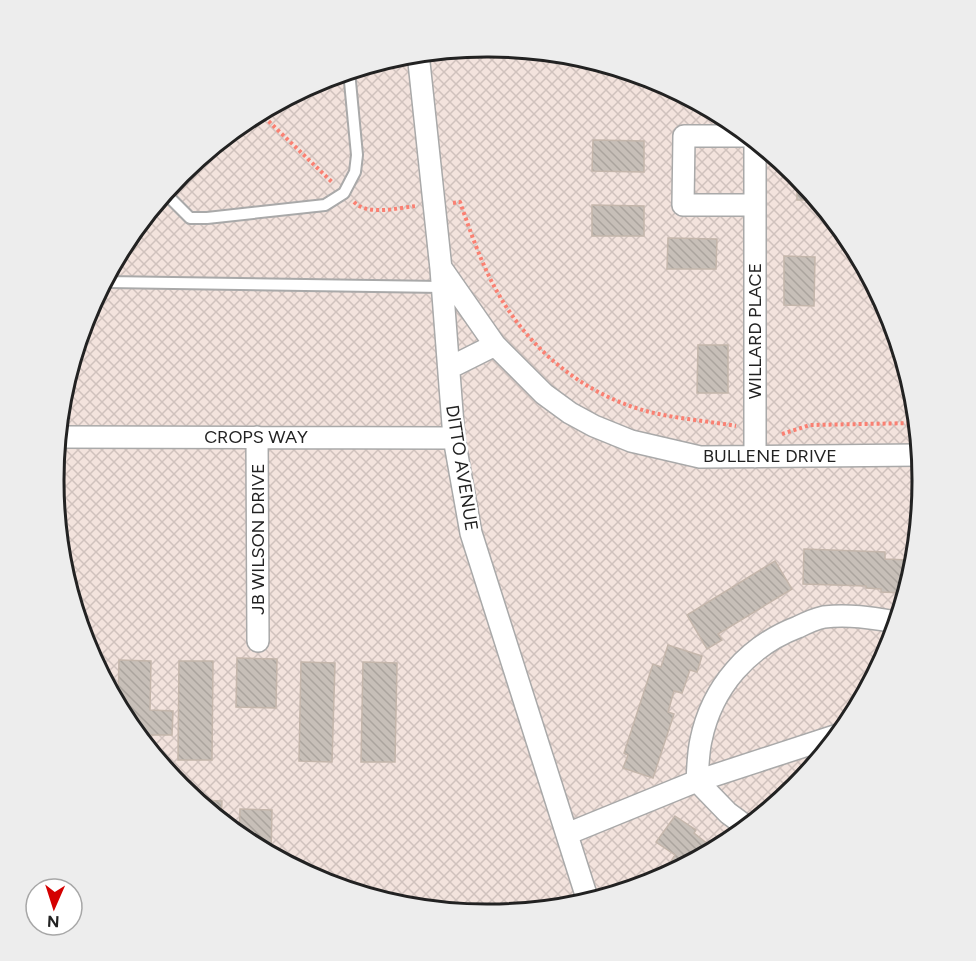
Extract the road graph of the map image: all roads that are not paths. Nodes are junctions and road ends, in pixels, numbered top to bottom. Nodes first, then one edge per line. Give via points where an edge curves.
1 (419, 63) edge
2 (350, 80) edge
3 (734, 136) edge
4 (755, 152) edge
5 (171, 200) edge
6 (755, 205) junction
7 (442, 278) junction
8 (115, 281) edge
9 (495, 345) junction
10 (449, 368) junction
11 (67, 436) edge
12 (257, 438) junction
13 (454, 438) junction
14 (911, 455) edge
15 (755, 457) junction
16 (888, 620) edge
17 (258, 641) dead end
18 (822, 740) edge
19 (698, 781) junction
20 (739, 821) edge
21 (567, 834) junction
22 (585, 893) edge

1 - 7 street, DITTO AVENUE
2 - 5 lane via 357,155 355,172 344,193 325,205 207,218 190,218
3 - 6 street via 684,136 683,205
4 - 6 street, WILLARD PLACE
6 - 15 street, WILLARD PLACE
7 - 8 lane
7 - 9 street, BULLENE DRIVE
7 - 10 street, DITTO AVENUE
9 - 10 street
9 - 15 street, BULLENE DRIVE via 544,394 594,426 631,441 689,454
10 - 13 street, DITTO AVENUE
11 - 12 street, CROPS WAY
12 - 13 street, CROPS WAY
12 - 17 street, JB WILSON DRIVE
13 - 21 street, DITTO AVENUE via 471,533
14 - 15 street, BULLENE DRIVE
16 - 19 street via 858,615 821,618 784,632 749,655 727,678 713,702 700,740
18 - 19 street
19 - 20 street
19 - 21 street
21 - 22 street, DITTO AVENUE

